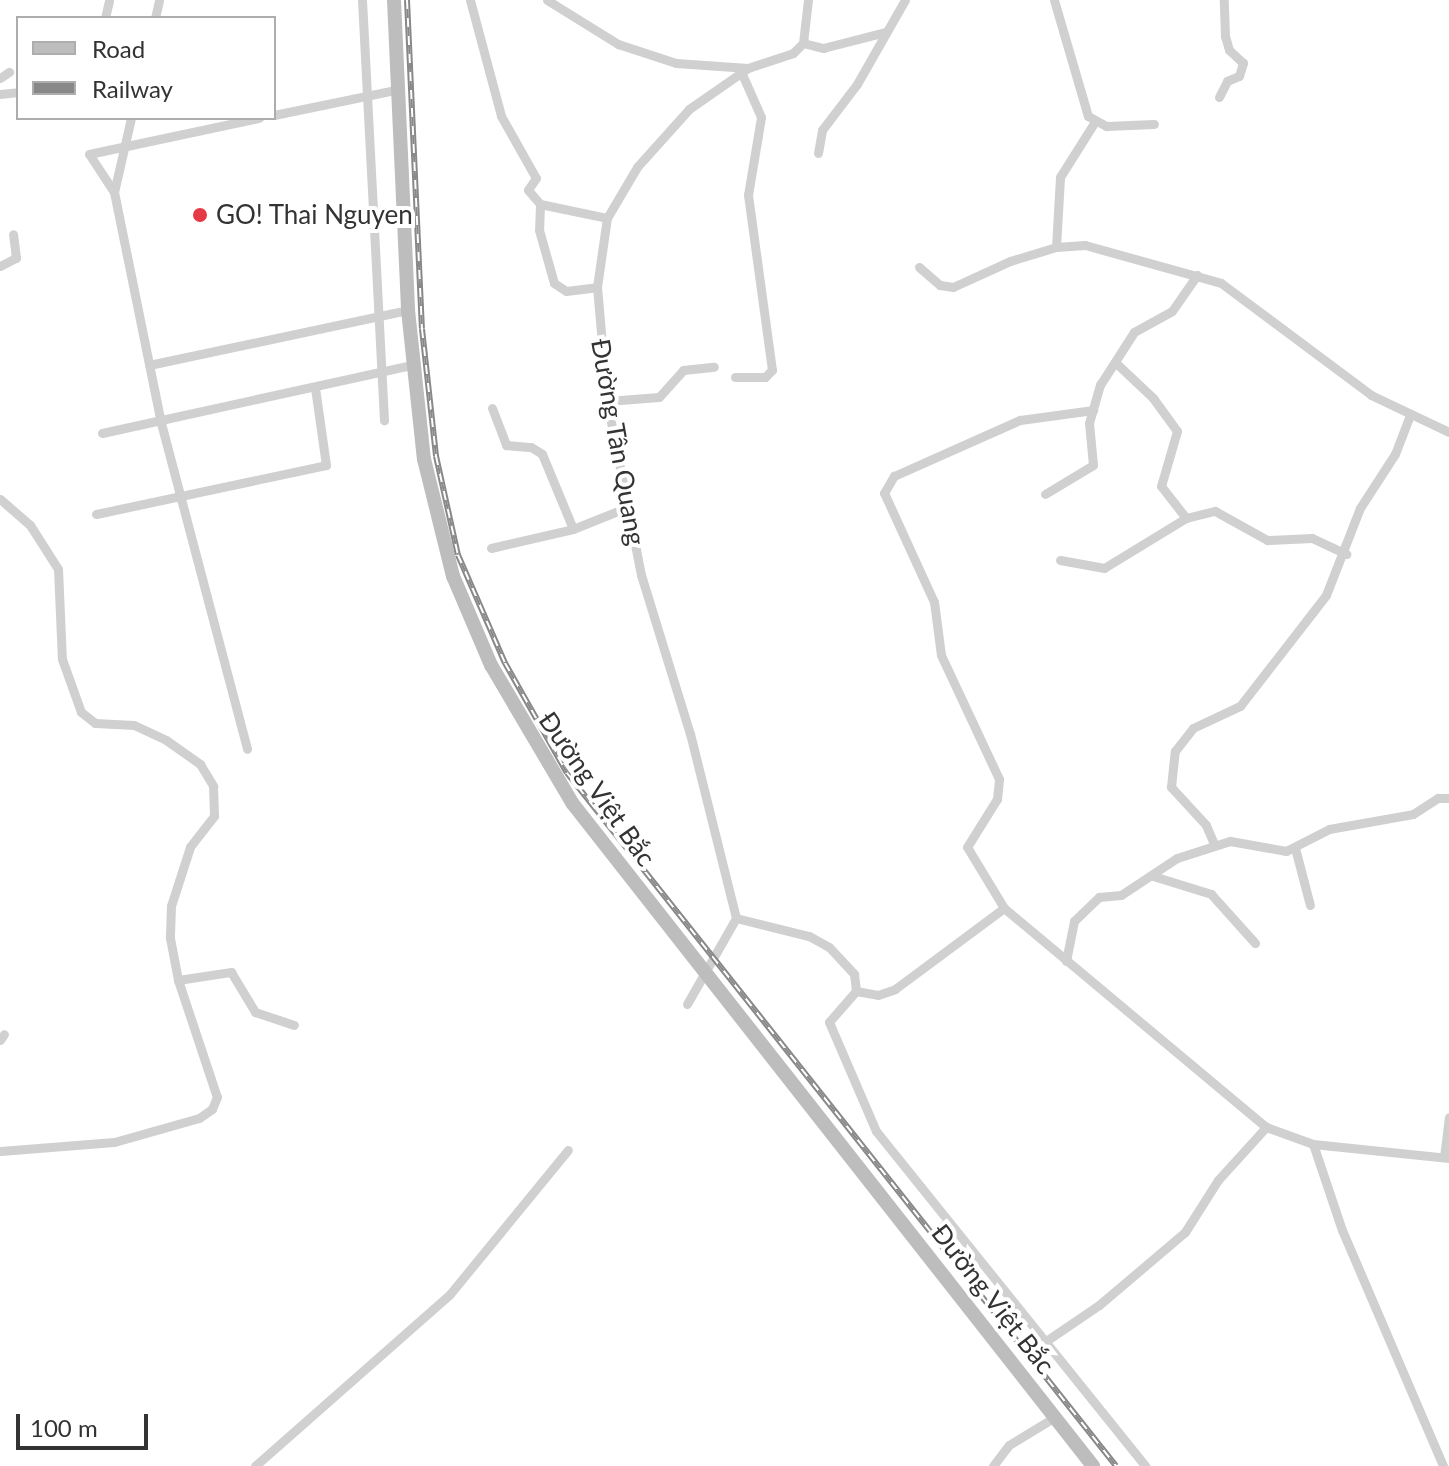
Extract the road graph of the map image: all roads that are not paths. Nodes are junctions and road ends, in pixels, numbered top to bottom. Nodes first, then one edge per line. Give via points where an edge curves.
1 (362, 0) edge
2 (394, 0) edge
3 (470, 0) edge
4 (547, 0) edge
5 (808, 0) edge
6 (905, 0) edge
7 (1054, 0) edge
8 (1224, 0) edge
9 (886, 32) junction
10 (803, 43) junction
11 (745, 71) junction
12 (399, 89) junction
13 (367, 96) junction
14 (1219, 97) dead end
15 (276, 115) edge
16 (130, 120) edge
17 (249, 120) edge
18 (1094, 123) junction
19 (1154, 124) dead end
20 (124, 146) junction
21 (818, 153) dead end
22 (114, 192) junction
23 (540, 204) junction
24 (607, 218) junction
25 (13, 234) dead end
26 (1056, 247) junction
27 (0, 266) edge
28 (919, 267) dead end
29 (1197, 275) junction
30 (597, 287) junction
31 (408, 310) junction
32 (376, 316) junction
33 (415, 364) junction
34 (1117, 364) junction
35 (149, 365) junction
36 (714, 367) dead end
37 (378, 373) junction
38 (735, 377) dead end
39 (315, 388) junction
40 (607, 401) junction
41 (492, 408) dead end
42 (1093, 410) junction
43 (1410, 415) junction
44 (384, 420) dead end
45 (161, 423) junction
46 (1449, 432) edge
47 (102, 433) dead end
48 (179, 492) junction
49 (1045, 494) dead end
50 (0, 499) edge
51 (628, 507) junction
52 (96, 514) dead end
53 (1186, 518) junction
54 (573, 529) junction
55 (491, 548) dead end
56 (1346, 554) junction
57 (1060, 560) dead end
58 (247, 749) dead end
59 (1449, 798) edge
60 (1214, 844) junction
61 (1295, 848) junction
62 (1153, 876) junction
63 (1310, 905) dead end
64 (1004, 908) junction
65 (736, 918) junction
66 (1255, 943) dead end
67 (1066, 961) junction
68 (705, 974) junction
69 (178, 980) junction
70 (856, 991) junction
71 (687, 1004) dead end
72 (294, 1025) dead end
73 (1449, 1117) edge
74 (1266, 1127) junction
75 (1313, 1144) junction
76 (568, 1150) dead end
77 (0, 1151) edge
78 (1446, 1157) edge
79 (948, 1222) junction
80 (932, 1234) dead end
81 (1046, 1341) junction
82 (1055, 1417) junction
83 (255, 1466) edge
84 (993, 1466) edge
85 (1093, 1466) edge
86 (1145, 1466) edge
87 (1443, 1466) edge

1 - 13 street
2 - 12 main road, Đường Việt Bắc
3 - 23 street via 499,111 536,178 528,190
4 - 11 street via 618,44 676,63
5 - 10 street
6 - 9 street
7 - 18 street via 1076,86
8 - 14 street via 1229,50 1243,63 1239,76 1227,81
9 - 10 street via 823,48
9 - 21 street via 822,130
10 - 11 street, Đường Tân Quang via 793,53
11 - 24 street, Đường Tân Quang via 662,134
11 - 38 street via 761,117 748,195 772,370 765,377
12 - 13 street
12 - 31 main road, Đường Việt Bắc
13 - 15 street
13 - 32 street
16 - 20 street
17 - 20 street
18 - 19 street
18 - 26 street via 1060,177
20 - 22 street
20 - 22 street via 89,154
22 - 35 street
23 - 24 street
23 - 30 street via 539,230 554,283 566,291
24 - 30 street, Đường Tân Quang
25 - 27 street via 16,258
26 - 28 street via 953,287 940,285
26 - 29 street via 1085,245
29 - 34 street via 1172,311 1134,332
29 - 43 street via 1227,286 1330,368
30 - 40 street, Đường Tân Quang
31 - 32 street
31 - 33 main road, Đường Việt Bắc
32 - 35 street
32 - 37 street
33 - 37 street
33 - 68 main road, Đường Việt Bắc via 424,459 441,536 491,665 573,804
34 - 42 street via 1100,385
34 - 53 street via 1153,398 1177,431 1161,486
35 - 45 street
36 - 40 street via 683,370 659,397
37 - 39 street
37 - 44 street
39 - 45 street
39 - 48 street via 326,465
40 - 51 street, Đường Tân Quang
41 - 54 street via 506,445 531,447 542,454
42 - 49 street via 1093,465
42 - 64 street via 1020,420 894,476 884,493 934,602 941,655 999,779 997,799 967,847
43 - 46 street
43 - 56 street via 1395,454 1360,508
45 - 47 street
45 - 48 street
48 - 52 street
48 - 58 street
50 - 69 street via 30,525 58,569 62,659 81,712 95,723 134,725 166,740 200,764 213,786 214,816 190,847 171,906 170,938
51 - 54 street
51 - 65 street, Đường Tân Quang via 641,575 674,676
53 - 56 street via 1215,511 1267,540 1312,538
53 - 57 street via 1117,564 1104,568
54 - 55 street
56 - 60 street via 1320,604 1240,706 1193,728 1175,751 1171,787 1206,825
59 - 61 street via 1438,798 1413,814 1329,829
60 - 61 street
60 - 62 street via 1177,858
61 - 63 street
62 - 66 street via 1211,894
62 - 67 street via 1121,895 1099,897 1074,921
64 - 67 street
64 - 70 street via 895,989 878,995
65 - 68 street
65 - 70 street via 794,931 829,947 854,974
67 - 74 street
68 - 71 street
68 - 82 main road, Đường Việt Bắc
69 - 72 street via 231,972 255,1012
69 - 77 street via 216,1092 207,1115 107,1144
70 - 79 street via 831,1016 835,1036 876,1131
73 - 78 street
74 - 75 street
74 - 81 street via 1218,1180 1185,1232 1099,1305
75 - 78 street
75 - 87 street via 1342,1230
76 - 83 street via 450,1294
79 - 80 street
79 - 81 street
81 - 86 street
82 - 84 street via 1012,1442
82 - 85 main road, Đường Việt Bắc

